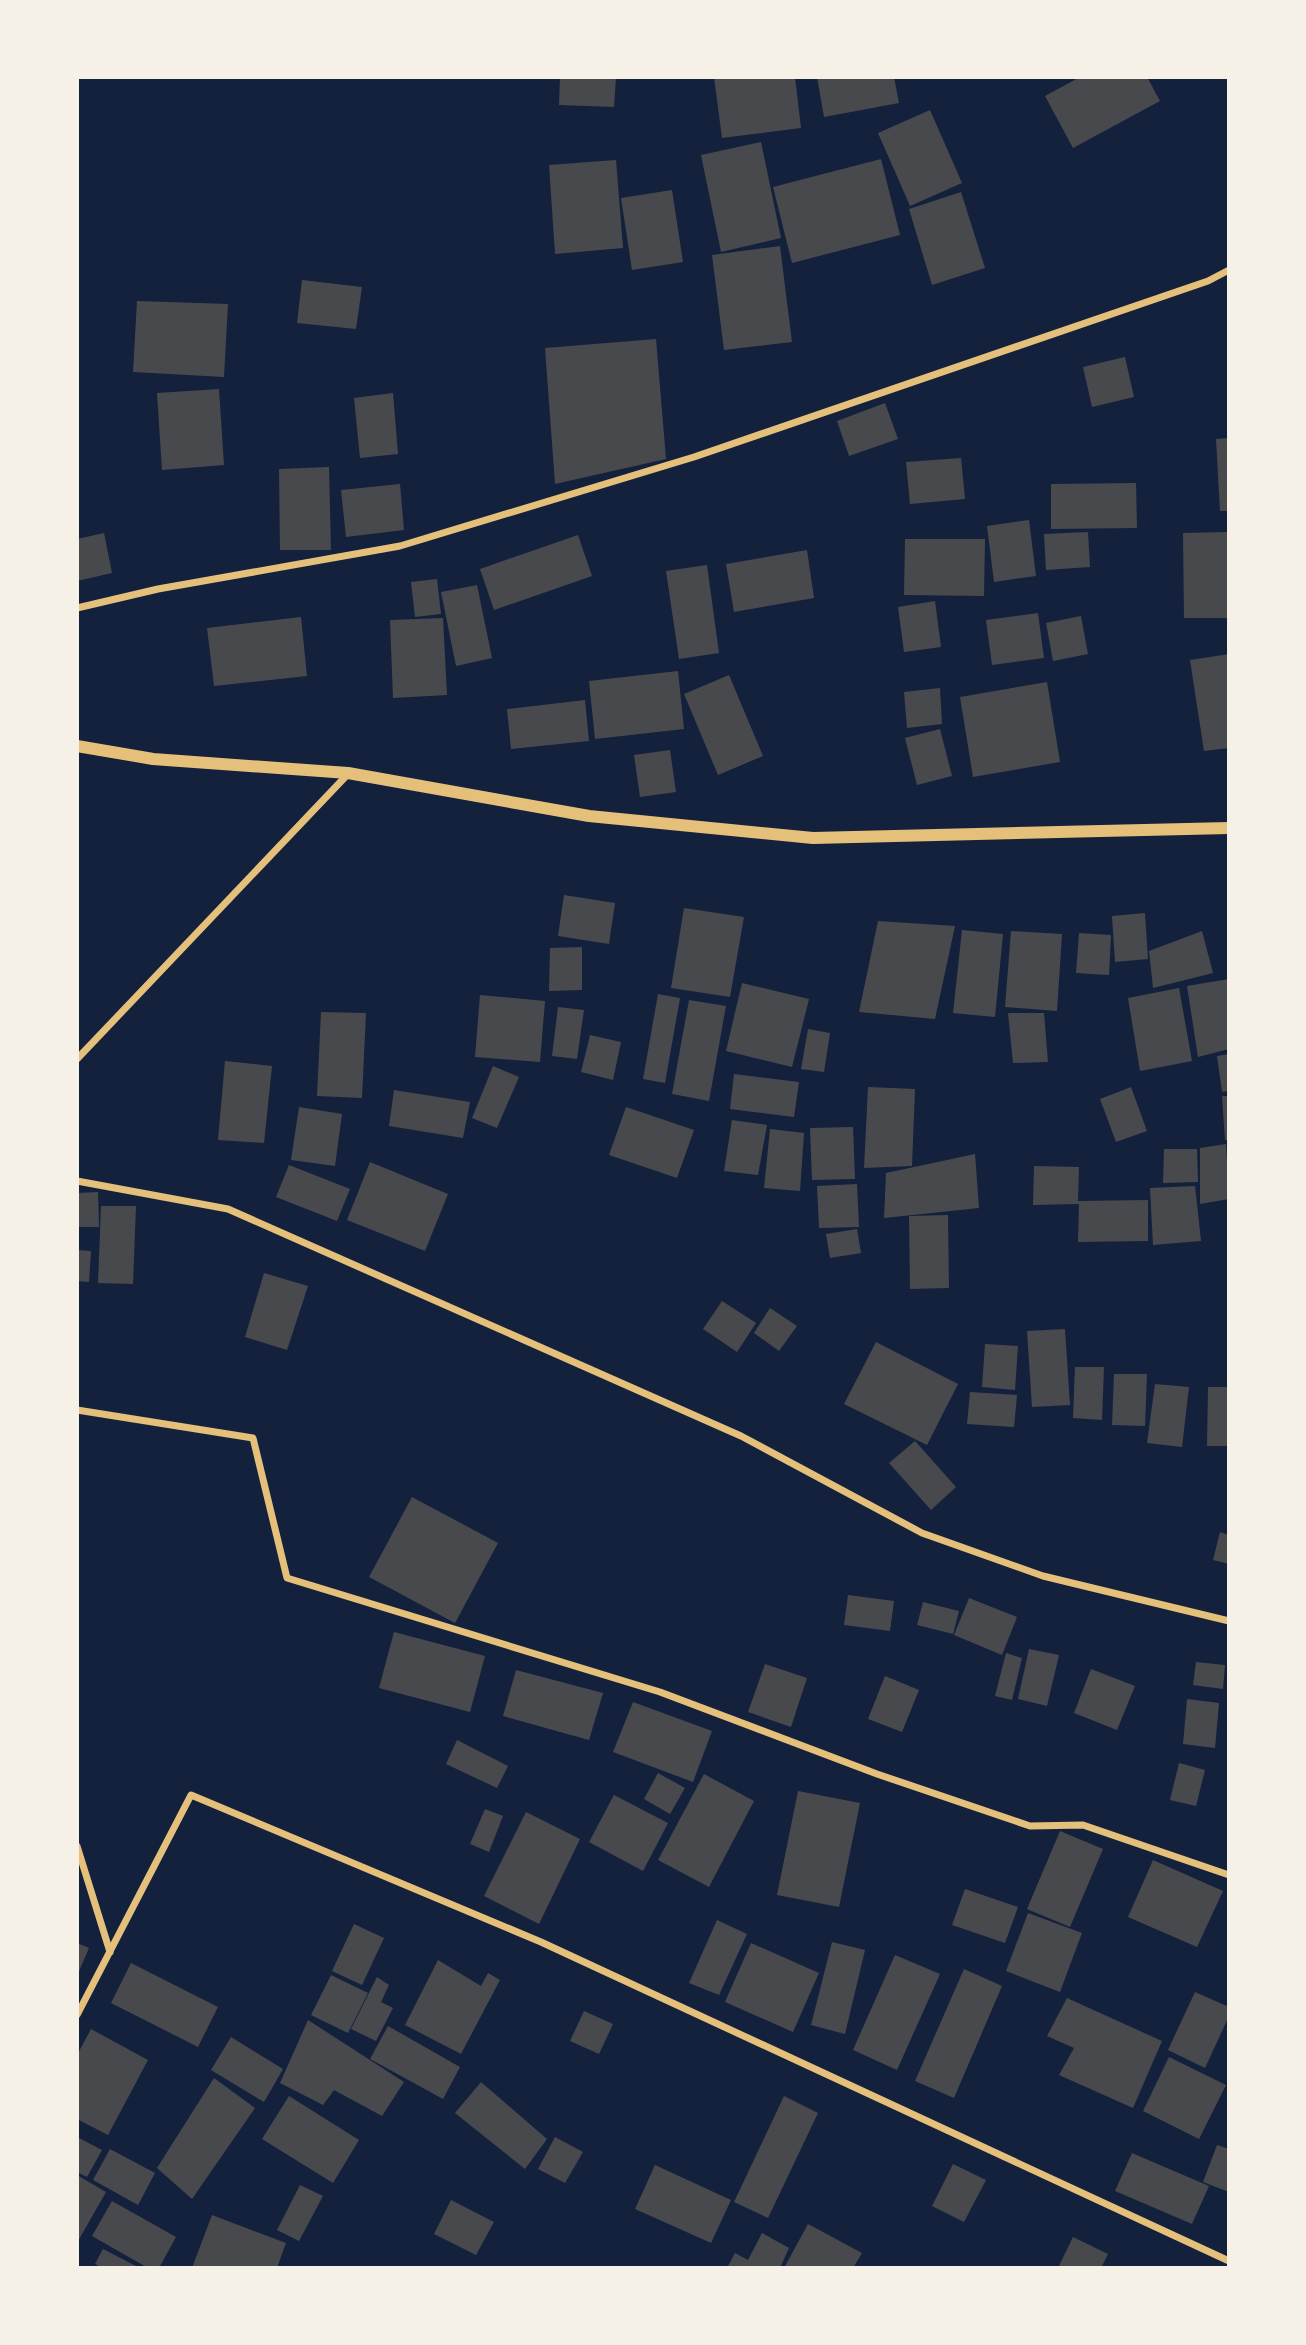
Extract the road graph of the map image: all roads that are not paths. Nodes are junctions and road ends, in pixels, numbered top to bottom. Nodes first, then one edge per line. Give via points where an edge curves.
1 (1229, 270) edge
2 (77, 608) edge
3 (77, 746) edge
4 (348, 773) junction
5 (1229, 828) edge
6 (77, 1059) edge
7 (77, 1181) edge
8 (77, 1410) edge
9 (1229, 1621) edge
10 (77, 1846) edge
11 (1229, 1875) edge
12 (110, 1952) junction
13 (77, 2015) edge
14 (1229, 2261) edge

1 - 2 street via 694,457 400,546
3 - 4 street via 153,759
4 - 5 street via 589,816 813,838
4 - 6 street
7 - 9 street via 228,1209 741,1436 922,1533 1043,1576
8 - 11 street via 253,1437 287,1578 660,1692 1030,1826 1083,1825
10 - 12 street
12 - 13 street
12 - 14 street via 191,1796 541,1942

